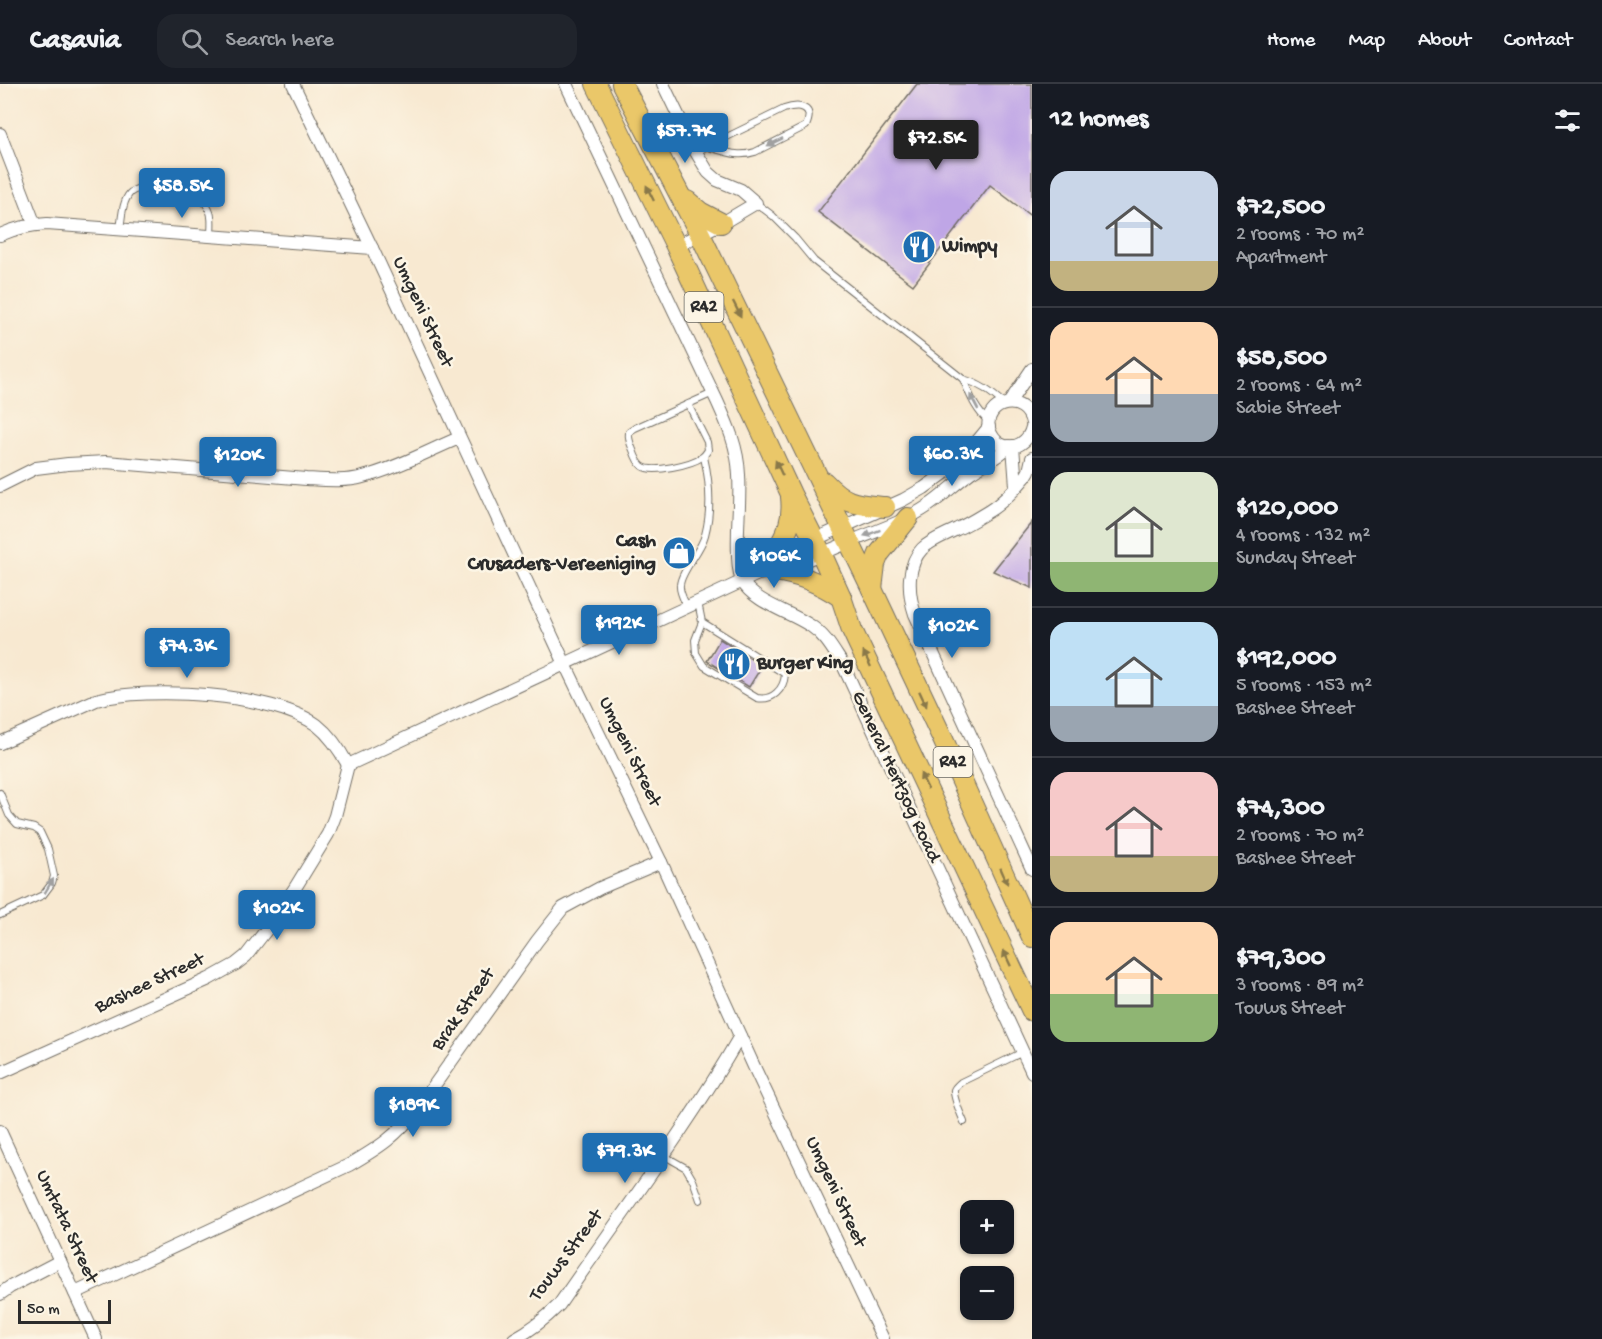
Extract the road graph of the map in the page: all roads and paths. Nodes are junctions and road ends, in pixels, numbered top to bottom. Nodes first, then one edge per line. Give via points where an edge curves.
1 (293, 84) edge
2 (566, 84) edge
3 (596, 84) edge
4 (622, 84) edge
5 (663, 84) edge
6 (0, 134) edge
7 (702, 149) junction
8 (680, 196) junction
9 (756, 203) junction
10 (722, 222) junction
11 (35, 225) junction
12 (120, 229) junction
13 (700, 234) junction
14 (0, 235) edge
15 (211, 236) junction
16 (676, 246) junction
17 (372, 248) junction
18 (710, 257) junction
19 (1032, 369) edge
20 (963, 379) junction
21 (713, 393) junction
22 (688, 404) junction
23 (1006, 404) junction
24 (1031, 419) edge
25 (989, 424) junction
26 (459, 438) junction
27 (1027, 439) junction
28 (1011, 446) junction
29 (1032, 456) edge
30 (704, 457) junction
31 (816, 474) junction
32 (0, 486) edge
33 (1016, 486) junction
34 (791, 494) junction
35 (885, 507) junction
36 (908, 518) junction
37 (845, 534) junction
38 (818, 547) junction
39 (768, 568) junction
40 (742, 581) junction
41 (872, 589) junction
42 (841, 597) junction
43 (693, 604) junction
44 (702, 622) junction
45 (565, 664) junction
46 (0, 743) edge
47 (348, 765) junction
48 (0, 793) edge
49 (660, 862) junction
50 (1032, 869) edge
51 (0, 915) edge
52 (1032, 937) edge
53 (1032, 1011) edge
54 (740, 1036) junction
55 (1023, 1052) junction
56 (1032, 1072) edge
57 (0, 1073) edge
58 (964, 1122) dead end
59 (0, 1131) edge
60 (4, 1149) edge
61 (663, 1155) junction
62 (700, 1200) dead end
63 (60, 1261) junction
64 (75, 1293) junction
65 (0, 1294) edge
66 (96, 1339) edge
67 (514, 1339) edge
68 (883, 1339) edge

1 - 17 street, Umgeni Street
2 - 21 street
16 -> 3 main road, General Hertzog Road / R42
4 - 8 main road, R42
5 - 7 street
6 - 11 street
7 -> 7 lane via 784,109 796,105 806,110 806,126 755,152 735,156
7 - 9 street via 703,165 712,177 741,190
8 - 10 main road via 700,212
8 - 13 main road, R42
9 - 10 street
9 - 20 lane via 814,261
10 - 13 street
10 - 18 main road via 724,228
11 - 12 street
11 - 14 street
12 - 15 street
12 - 15 lane via 132,191 168,185 185,187 201,196 211,216
13 - 16 street
13 - 18 main road, R42
15 - 17 street
34 -> 16 main road, General Hertzog Road / R42
17 - 26 street, Umgeni Street
18 -> 31 main road, R42
19 - 23 street
20 - 23 lane
25 -> 20 lane via 978,411
21 - 22 lane
21 - 40 street via 737,455 737,548
22 - 30 lane via 707,442
22 - 30 lane via 635,428 628,437 636,459 650,470
23 - 24 street via 1021,406
23 - 25 street via 994,411
24 - 27 street
25 - 28 street via 995,440
25 - 35 street via 951,470
26 - 32 street via 361,478 306,479 106,462 36,468
26 - 45 street, Umgeni Street
27 - 28 street
27 - 29 street
28 - 33 street
28 - 36 street
29 - 33 street via 1029,471
30 - 43 lane via 710,508 705,537 680,583 681,592
31 - 35 main road via 845,501
31 - 37 main road, R42
33 - 50 street via 992,509 923,546 912,567 910,595 915,614
34 - 38 main road, General Hertzog Road / R42
34 - 39 main road via 790,524
35 - 37 street
36 -> 37 street
36 - 41 main road via 879,554
37 - 38 street
37 - 38 street
37 - 41 main road, R42
38 - 39 street
38 - 39 street
38 - 42 main road, General Hertzog Road / R42
39 - 40 street
39 - 42 main road via 807,578
40 - 43 street
40 - 55 street, General Hertzog Road via 761,600 814,628 843,665
41 -> 52 main road, R42
53 -> 42 main road, General Hertzog Road / R42 via 852,630
43 - 44 lane
43 - 45 street
44 - 44 lane via 696,653 704,666 757,698 774,695 785,675
45 - 47 street
45 - 49 street, Umgeni Street
46 - 47 street via 110,696 184,694 254,702 293,713 324,732
47 - 57 street, Bashee Street via 328,834 246,956 209,979
51 -> 48 lane via 43,895 54,876 40,832 17,824
49 - 54 street, Umgeni Street
49 - 64 street, Brak Street via 562,908 418,1108 384,1144 349,1165
54 - 61 street, Touws Street
54 - 68 street, Umgeni Street
55 - 56 street, General Hertzog Road
55 - 58 lane via 957,1086 954,1095
59 - 60 street, Umtata Street
60 - 63 street, Umtata Street
61 - 62 lane via 686,1168
61 - 67 street, Touws Street via 559,1305
63 - 64 street, Umtata Street
63 - 65 street
64 - 66 street, Umtata Street

